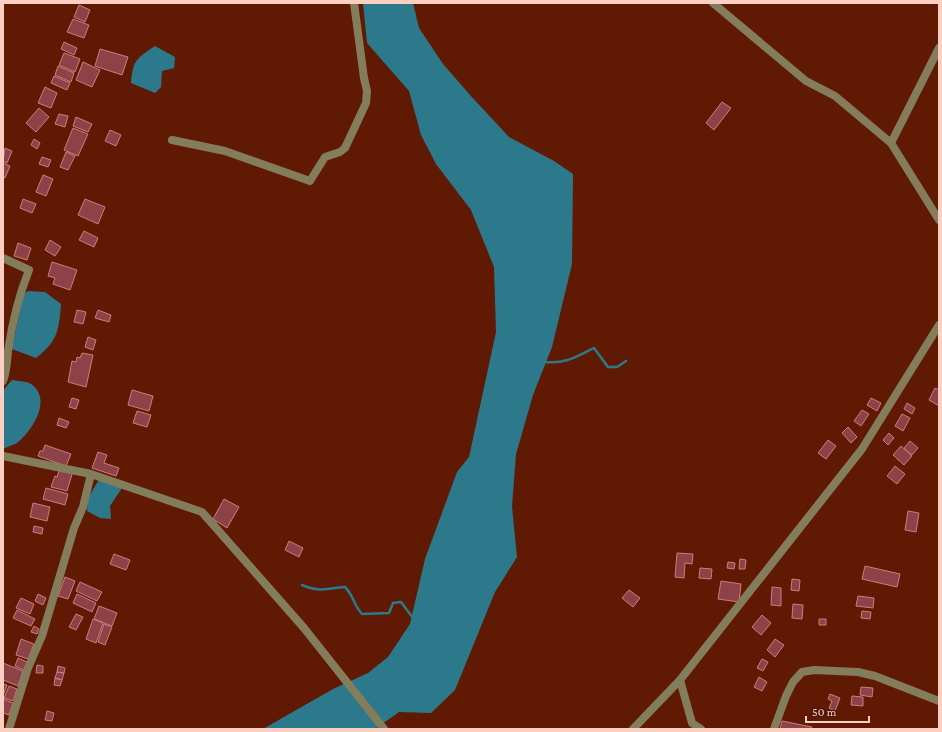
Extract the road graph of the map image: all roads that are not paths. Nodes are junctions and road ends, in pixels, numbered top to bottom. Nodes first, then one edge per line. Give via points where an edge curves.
1 (354, 3) edge
2 (713, 3) edge
3 (939, 48) edge
4 (172, 140) dead end
5 (891, 143) junction
6 (939, 220) edge
7 (3, 258) edge
8 (939, 325) edge
9 (3, 381) edge
10 (3, 456) edge
11 (91, 474) junction
12 (680, 680) junction
13 (939, 701) edge
14 (9, 729) edge
15 (384, 729) edge
16 (633, 729) edge
17 (701, 729) edge
18 (774, 729) edge

1 - 4 street via 367,91 366,103 345,148 325,157 310,181 225,151
2 - 5 street via 806,81 835,96
3 - 5 street
5 - 6 street
7 - 9 street via 29,270 12,328 7,372
8 - 12 street via 862,449
10 - 11 street
11 - 14 street via 42,636 28,668
11 - 15 street via 202,512 304,628
12 - 16 street
12 - 17 street via 692,723
13 - 18 street via 876,676 858,672 802,672 786,696

